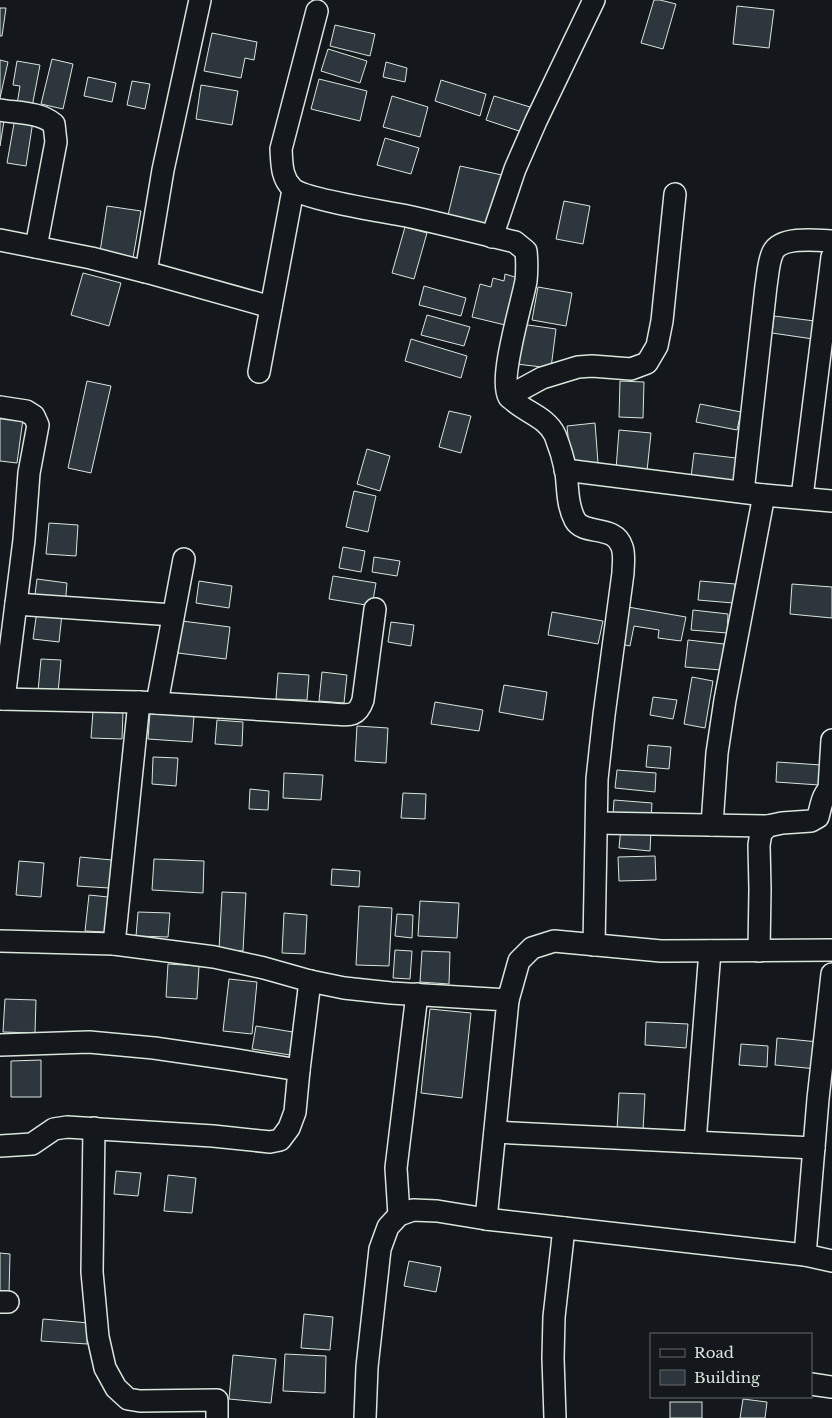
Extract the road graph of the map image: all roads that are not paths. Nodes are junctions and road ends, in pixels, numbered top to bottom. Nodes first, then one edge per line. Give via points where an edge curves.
1 (200, 0) edge
2 (594, 0) edge
3 (317, 11) dead end
4 (0, 110) edge
5 (293, 190) junction
6 (675, 194) dead end
7 (492, 237) junction
8 (0, 240) edge
9 (832, 240) edge
10 (36, 248) junction
11 (832, 257) edge
12 (146, 272) junction
13 (271, 307) junction
14 (259, 372) dead end
15 (508, 396) junction
16 (0, 407) edge
17 (565, 470) junction
18 (754, 493) junction
19 (802, 497) junction
20 (832, 501) edge
21 (184, 559) dead end
22 (16, 604) junction
23 (375, 609) dead end
24 (173, 616) junction
25 (2, 699) edge
26 (148, 702) junction
27 (832, 740) edge
28 (830, 788) edge
29 (597, 822) junction
30 (712, 825) junction
31 (768, 826) junction
32 (0, 941) edge
33 (114, 944) junction
34 (594, 945) junction
35 (832, 950) edge
36 (759, 951) junction
37 (710, 952) junction
38 (832, 974) edge
39 (310, 981) junction
40 (417, 994) junction
41 (508, 1000) junction
42 (0, 1045) edge
43 (299, 1070) junction
44 (94, 1128) junction
45 (495, 1132) junction
46 (695, 1142) junction
47 (0, 1146) edge
48 (814, 1148) junction
49 (399, 1215) junction
50 (486, 1219) junction
51 (564, 1228) junction
52 (805, 1255) junction
53 (832, 1261) edge
54 (812, 1384) edge
55 (832, 1386) edge
56 (217, 1418) edge
57 (365, 1418) edge
58 (555, 1418) edge

1 - 12 street via 163,170
2 - 7 street via 536,120
3 - 5 street via 281,149 282,168
4 - 10 street via 39,116 54,124 56,142
5 - 7 street via 311,197
5 - 13 street
6 - 15 street via 662,321 657,346 647,362 631,369 578,367 542,378
7 - 15 street via 515,242 526,251 526,280 505,382
8 - 10 street
9 - 18 street via 786,242 774,250 770,260
10 - 12 street
11 - 19 street
12 - 13 street
13 - 14 street
15 - 17 street via 524,410 546,422 555,435
16 - 22 street via 26,411 34,416 38,425 29,473
17 - 18 street
17 - 29 street via 570,509 576,522 609,533 622,545 623,552 597,779
18 - 19 street
18 - 30 street via 717,752
19 - 20 street
21 - 24 street
22 - 24 street
22 - 25 street
23 - 26 street via 363,700 355,713
24 - 26 street
25 - 26 street
26 - 33 street
27 - 28 street
28 - 31 street via 818,817 811,821
29 - 30 street
29 - 34 street
30 - 31 street
31 - 36 street via 761,833 759,845
32 - 33 street
33 - 39 street via 214,957
34 - 37 street
34 - 41 street via 554,941 532,948 519,961
35 - 36 street
36 - 37 street
37 - 46 street
38 - 48 street
39 - 40 street via 344,988
39 - 43 street
40 - 41 street
40 - 49 street via 396,1168
41 - 45 street
42 - 43 street via 89,1042
43 - 44 street via 295,1112 280,1140 270,1142
44 - 47 street via 54,1129 32,1144
44 - 56 street via 92,1272 98,1337 105,1368 116,1388 128,1399 217,1400
45 - 46 street
45 - 50 street
46 - 48 street
48 - 52 street
49 - 50 street via 413,1210 437,1211
49 - 57 street via 388,1227 380,1249
50 - 51 street
51 - 52 street
51 - 58 street via 554,1317
52 - 53 street
54 - 55 street

